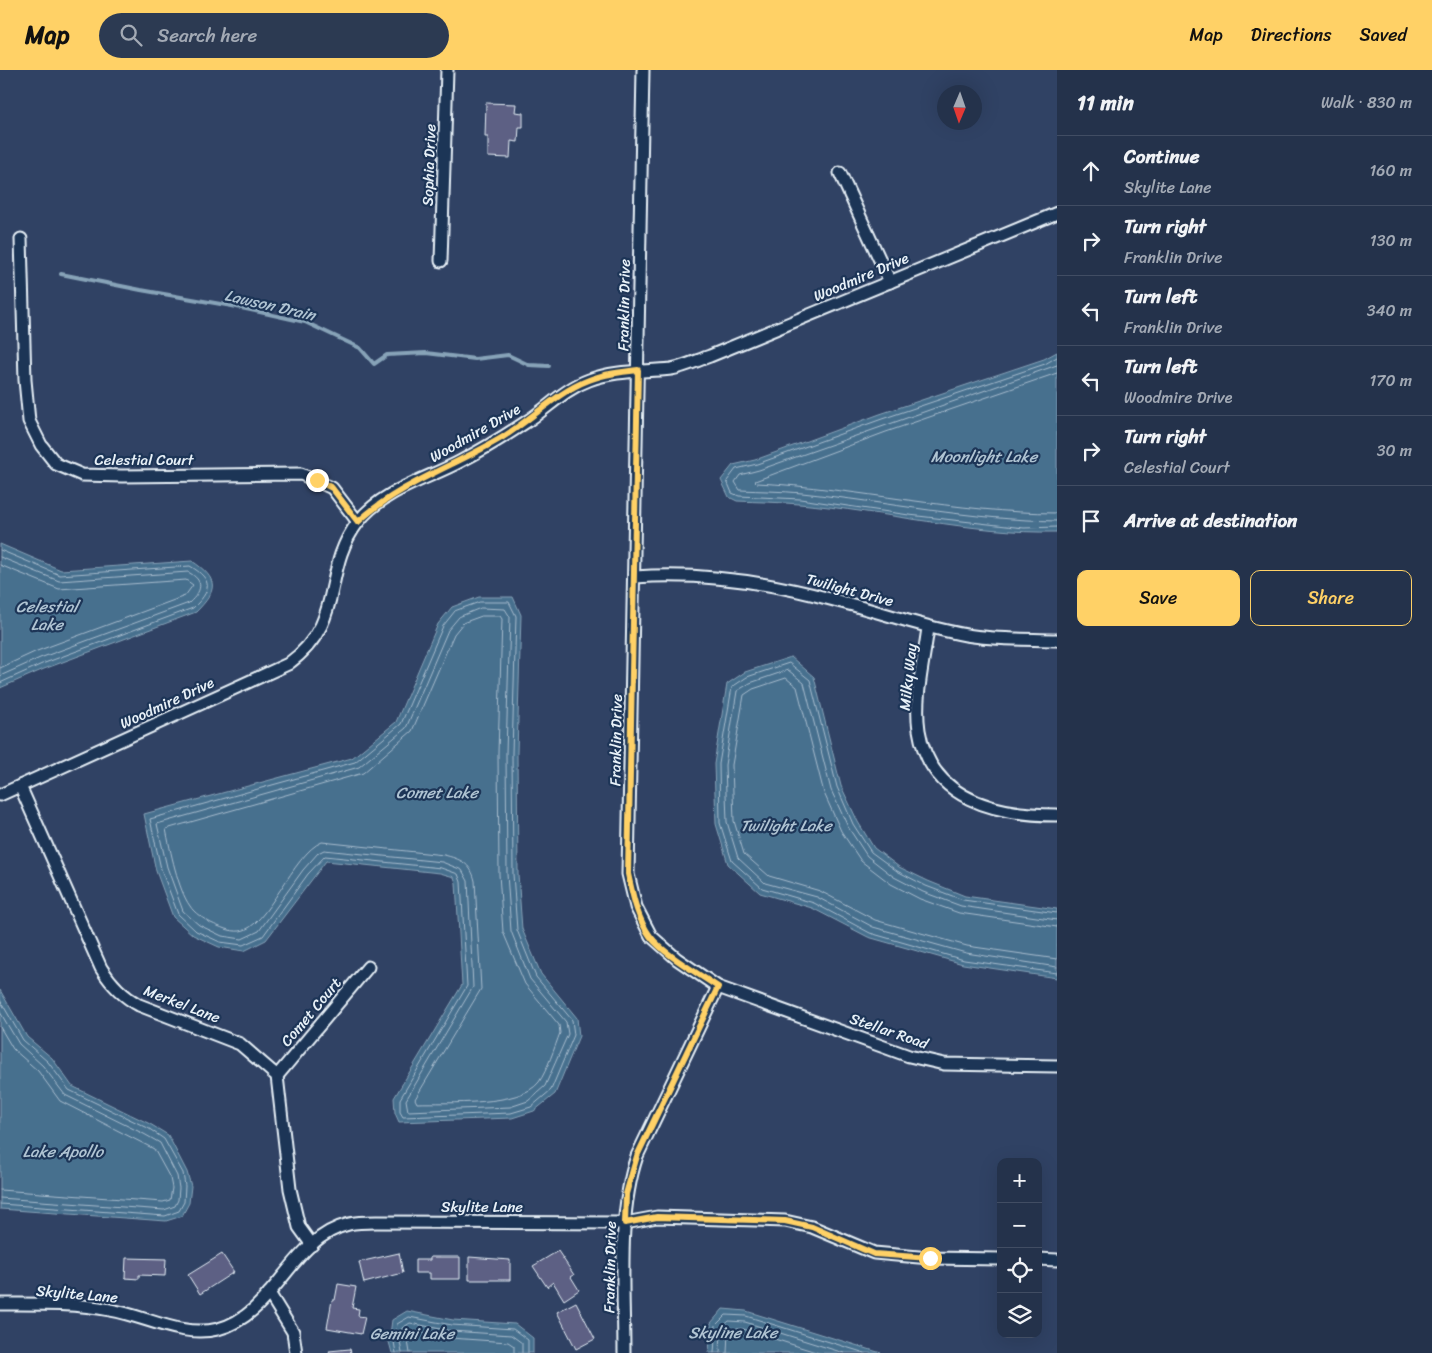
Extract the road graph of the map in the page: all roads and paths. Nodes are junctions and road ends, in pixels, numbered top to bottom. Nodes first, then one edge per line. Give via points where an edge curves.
1 (447, 70) edge
2 (642, 70) edge
3 (840, 173) dead end
4 (1057, 213) edge
5 (22, 239) dead end
6 (440, 261) dead end
7 (890, 282) junction
8 (638, 370) junction
9 (358, 522) junction
10 (634, 577) junction
11 (928, 628) junction
12 (1057, 640) edge
13 (20, 786) junction
14 (0, 795) edge
15 (1057, 815) edge
16 (368, 967) dead end
17 (718, 987) junction
18 (1057, 1066) edge
19 (277, 1076) junction
20 (625, 1223) junction
21 (312, 1245) junction
22 (997, 1259) edge
23 (1042, 1259) edge
24 (1057, 1260) edge
25 (269, 1293) junction
26 (0, 1304) edge
27 (296, 1353) edge
28 (624, 1353) edge

1 - 6 street, Sophia Drive
2 - 8 street, Franklin Drive
3 - 7 street
4 - 7 street, Woodmire Drive
5 - 9 street, Celestial Court via 29,421 41,445 56,464 82,475 301,474 332,488
7 - 8 street, Woodmire Drive via 710,356 673,368
8 - 9 street, Woodmire Drive via 589,380 568,390 516,429 461,461 395,493
8 - 10 street, Franklin Drive
9 - 13 street, Woodmire Drive via 345,544 338,565 327,616 302,654 288,664
10 - 11 street, Twilight Drive via 673,574 773,585
10 - 17 street, Franklin Drive via 628,874 636,907 651,936 677,959
11 - 12 street, Twilight Drive via 968,636
11 - 15 street, Milky Way via 918,706 919,729 932,765 961,795 986,807 1012,813
13 - 14 street, Woodmire Drive
13 - 19 street, Merkel Lane via 110,982 139,1005 240,1044
16 - 19 street, Comet Court
17 - 18 street, Stellar Road via 909,1056 944,1064
17 - 20 street, Franklin Drive via 637,1156 626,1194
19 - 21 street via 290,1189 300,1227
20 - 21 street, Skylite Lane via 376,1222 348,1224
20 - 22 street, Skylite Lane via 657,1217 785,1221 812,1227 874,1254
20 - 28 street, Franklin Drive
21 - 25 street, Skylite Lane via 294,1259
23 - 24 street
25 - 26 street, Skylite Lane via 238,1320 218,1329 192,1332 110,1310 67,1305
25 - 27 street via 293,1332

